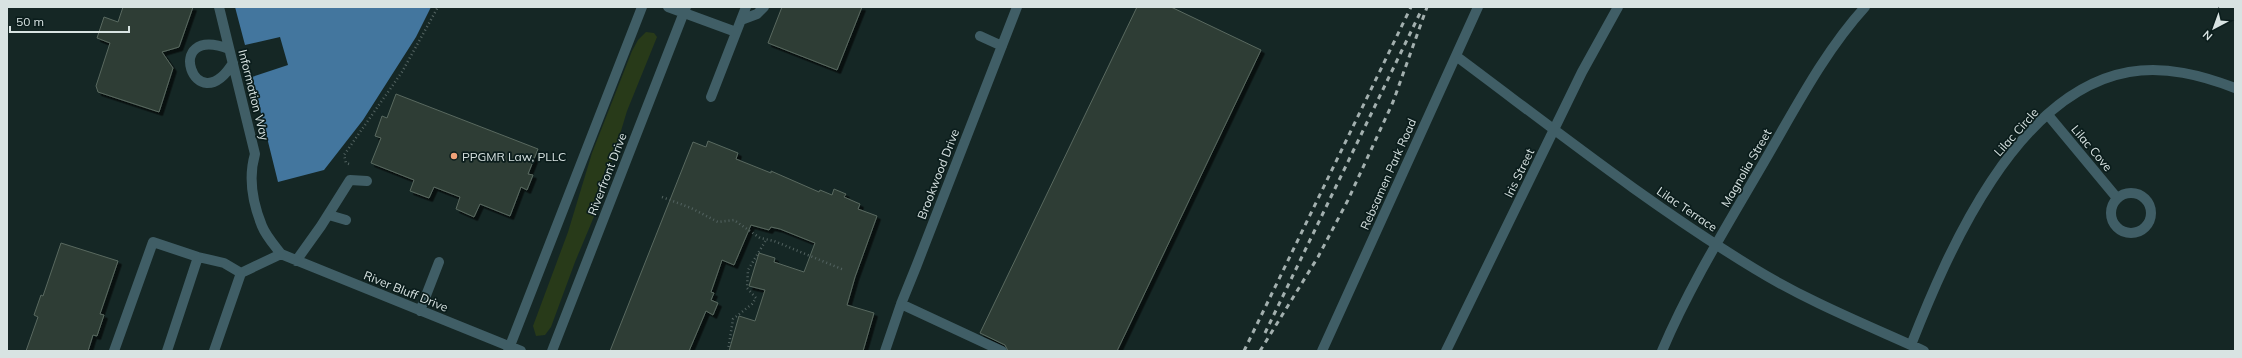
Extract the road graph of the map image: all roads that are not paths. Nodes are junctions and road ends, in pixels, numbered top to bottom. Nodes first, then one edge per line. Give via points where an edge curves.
1 (219, 7) edge
2 (642, 7) edge
3 (668, 7) edge
4 (746, 7) edge
5 (764, 7) edge
6 (1017, 7) edge
7 (1478, 7) edge
8 (1618, 7) edge
9 (1866, 7) edge
10 (685, 10) edge
11 (741, 20) junction
12 (736, 32) junction
13 (980, 36) dead end
14 (1002, 46) junction
15 (229, 49) junction
16 (1456, 56) junction
17 (233, 64) junction
18 (2235, 88) edge
19 (711, 97) dead end
20 (2048, 115) junction
21 (1555, 129) junction
22 (367, 181) dead end
23 (2117, 198) junction
24 (329, 214) junction
25 (346, 220) dead end
26 (1716, 244) junction
27 (281, 254) junction
28 (198, 257) junction
29 (296, 260) junction
30 (439, 262) dead end
31 (241, 273) junction
32 (901, 304) junction
33 (420, 311) junction
34 (1911, 345) junction
35 (509, 349) edge
36 (1324, 350) edge
37 (114, 351) edge
38 (167, 351) edge
39 (214, 351) edge
40 (521, 351) edge
41 (552, 351) edge
42 (885, 351) edge
43 (1002, 351) edge
44 (1446, 351) edge
45 (1662, 351) edge
46 (1924, 351) edge

1 - 15 street, Information Way
2 - 35 street
3 - 10 street
4 - 11 street
5 - 11 street via 757,14
6 - 14 street, Brookwood Drive
7 - 16 street, Rebsamen Park Road
8 - 21 street, Iris Street via 1582,72
9 - 26 street, Magnolia Street via 1836,42
10 - 12 street
10 - 41 street, Riverfront Drive
11 - 12 street
12 - 19 street
13 - 14 street
14 - 32 street, Brookwood Drive
15 - 17 street, Information Way
15 - 17 street via 219,45 200,46 191,55 190,67 196,78 208,83 220,79
16 - 21 street, Lilac Terrace
16 - 36 street, Rebsamen Park Road
17 - 27 street, Information Way via 255,154 250,170 254,196 262,227
18 - 20 street, Lilac Circle via 2185,72 2128,72 2078,91
20 - 23 street, Lilac Cove
20 - 34 street, Lilac Circle via 2010,154 1960,234 1935,283
21 - 26 street, Lilac Terrace via 1657,205
21 - 44 street, Iris Street
22 - 24 street via 350,180
23 - 23 street via 2111,212 2116,227 2130,233 2145,228 2151,214 2146,200 2131,193
24 - 25 street
24 - 29 street
26 - 34 street, Lilac Terrace via 1798,293
26 - 45 street, Magnolia Street via 1676,318
27 - 29 street, River Bluff Drive
27 - 31 street
28 - 31 street via 224,263
28 - 37 street via 153,242
28 - 38 street
29 - 33 street, River Bluff Drive
30 - 33 street
31 - 39 street
32 - 42 street, Brookwood Drive
32 - 43 street
33 - 35 street, River Bluff Drive
34 - 46 street, Lilac Terrace
35 - 40 street, River Bluff Drive

